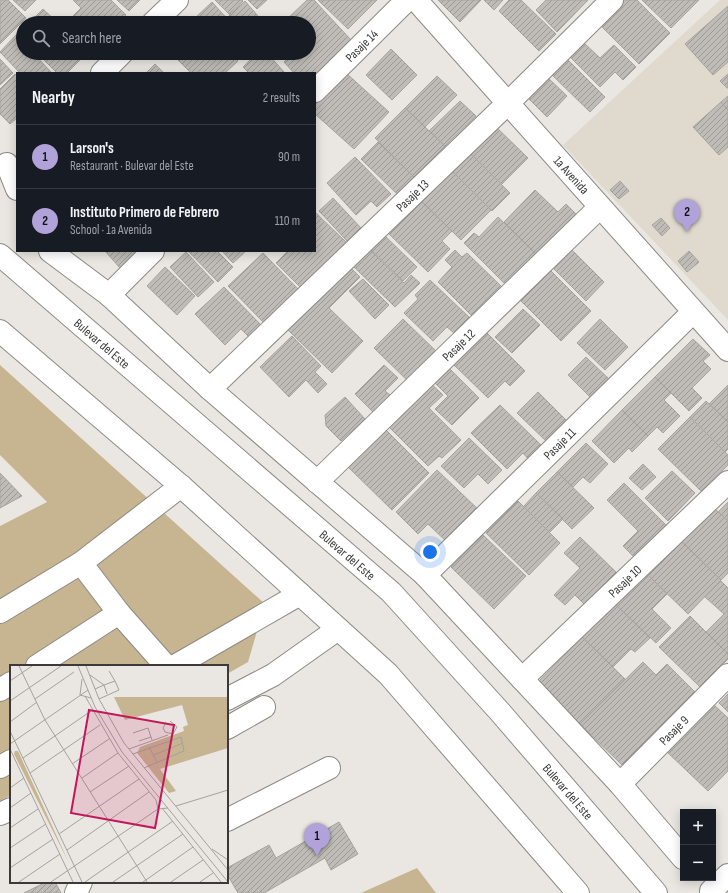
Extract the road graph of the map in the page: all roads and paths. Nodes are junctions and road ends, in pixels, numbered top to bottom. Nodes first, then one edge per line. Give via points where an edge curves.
1 (177, 0) edge
2 (407, 0) edge
3 (416, 0) edge
4 (612, 0) edge
5 (160, 16) edge
6 (115, 60) edge
7 (103, 72) edge
8 (316, 90) edge
9 (508, 103) junction
10 (8, 162) edge
11 (16, 186) edge
12 (0, 188) edge
13 (600, 207) junction
14 (51, 252) edge
15 (152, 252) edge
16 (0, 256) edge
17 (108, 295) junction
18 (693, 312) junction
19 (0, 331) edge
20 (728, 350) edge
21 (210, 389) junction
22 (317, 482) junction
23 (728, 482) edge
24 (181, 486) junction
25 (81, 563) junction
26 (425, 575) junction
27 (300, 594) junction
28 (0, 612) edge
29 (119, 613) junction
30 (338, 629) junction
31 (39, 665) edge
32 (165, 665) edge
33 (177, 665) edge
34 (728, 675) edge
35 (522, 679) junction
36 (10, 683) edge
37 (0, 690) edge
38 (228, 698) edge
39 (264, 707) dead end
40 (228, 727) edge
41 (10, 762) edge
42 (0, 767) edge
43 (329, 768) dead end
44 (620, 784) junction
45 (10, 809) edge
46 (0, 814) edge
47 (228, 819) edge
48 (680, 854) edge
49 (728, 875) edge
50 (80, 883) edge
51 (708, 887) edge
52 (76, 893) edge
53 (578, 893) edge
54 (656, 893) edge

1 - 5 main road
2 - 8 main road, Pasaje 14
3 - 9 main road, 1a Avenida
4 - 9 main road, Pasaje 13
6 - 7 main road
9 - 13 main road, 1a Avenida
9 - 21 main road, Pasaje 13
10 - 11 main road
10 - 12 main road
13 - 18 main road, 1a Avenida
13 - 22 main road, Pasaje 12
14 - 17 main road
15 - 17 main road
16 - 54 main road, Bulevar del Este via 390,592 500,712
17 - 21 main road
18 - 20 main road, 1a Avenida
18 - 26 main road, Pasaje 11
19 - 24 main road
21 - 22 main road
22 - 26 main road
23 - 35 main road, Pasaje 10
24 - 25 main road
24 - 27 main road
25 - 28 main road
25 - 29 main road
26 - 35 main road
27 - 30 main road
27 - 33 main road
29 - 31 main road
29 - 32 main road
30 - 38 main road via 273,675
30 - 53 main road via 388,674
34 - 44 main road, Pasaje 9
35 - 44 main road
36 - 37 main road
39 - 40 main road
41 - 42 main road
43 - 47 main road
44 - 48 main road
45 - 46 main road
49 - 51 main road
50 - 52 main road

